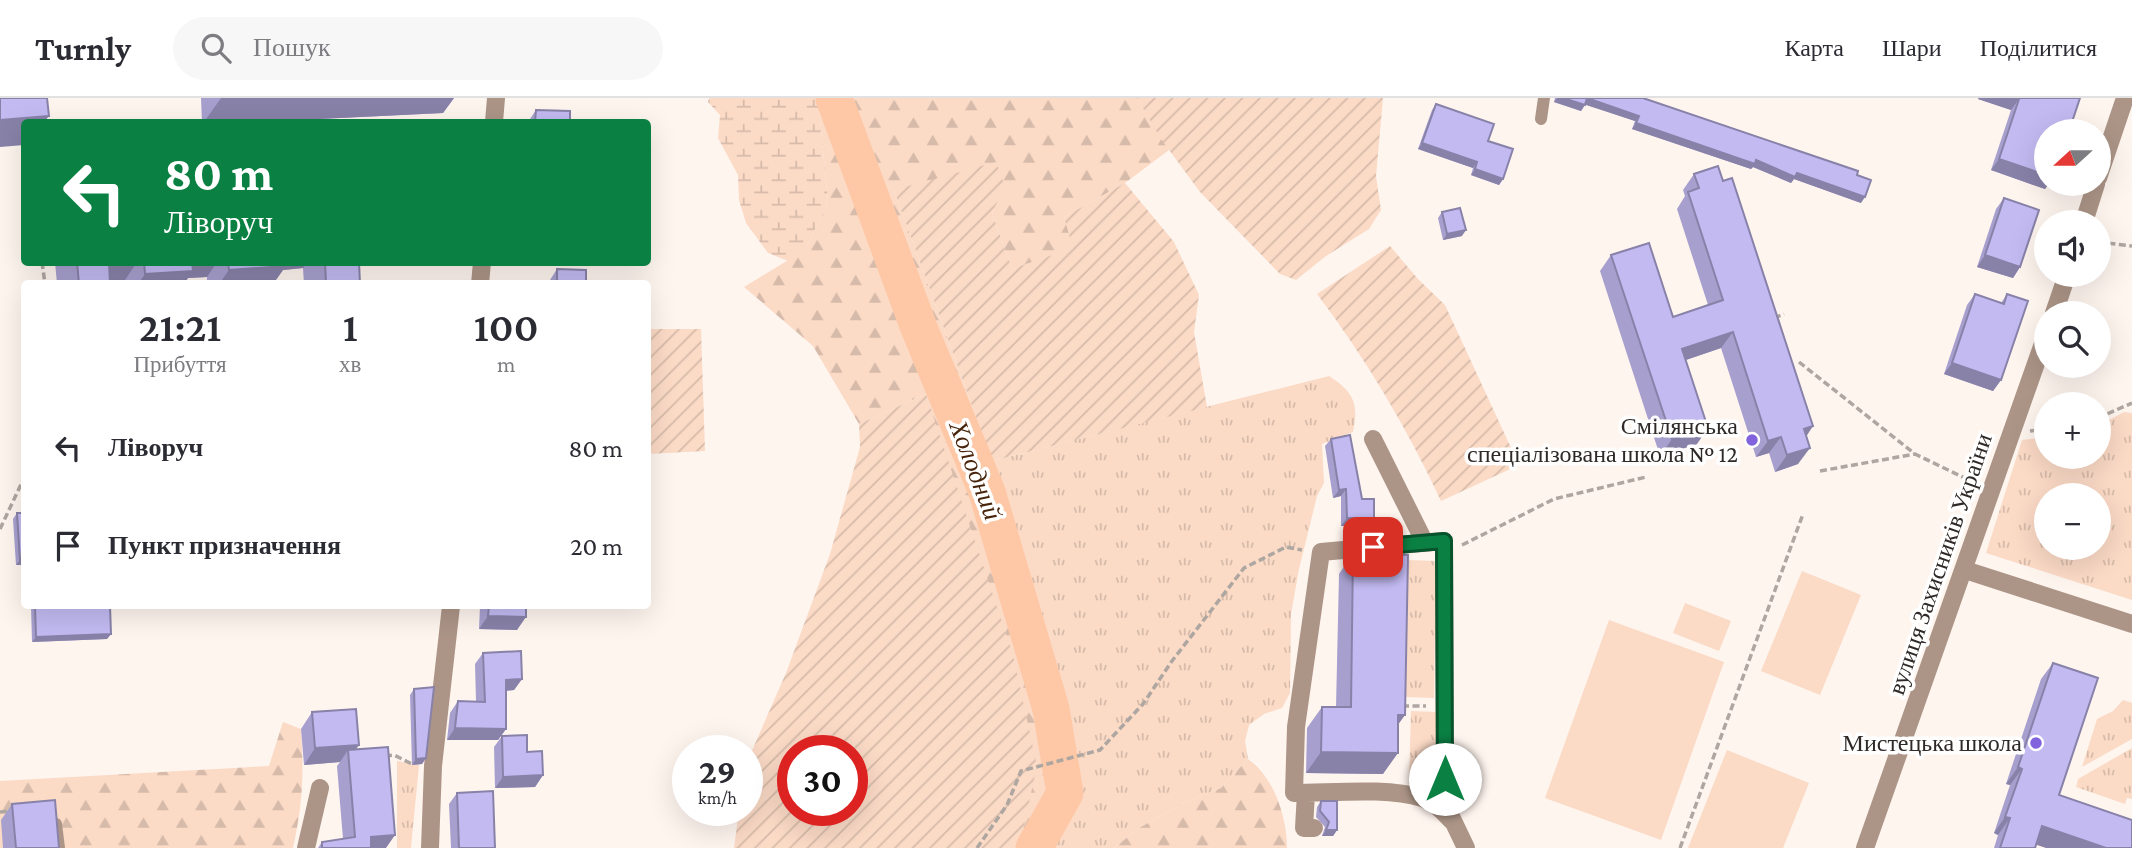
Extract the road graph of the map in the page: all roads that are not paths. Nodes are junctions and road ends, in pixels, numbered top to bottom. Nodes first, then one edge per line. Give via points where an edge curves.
1 (496, 98) edge
2 (1544, 98) edge
3 (2124, 98) edge
4 (494, 119) edge
5 (1541, 119) dead end
6 (2111, 138) edge
7 (2034, 370) edge
8 (1373, 439) dead end
9 (1425, 543) junction
10 (1965, 570) junction
11 (451, 609) edge
12 (2132, 624) edge
13 (320, 788) dead end
14 (1306, 793) junction
15 (55, 817) edge
16 (1311, 818) dead end
17 (1452, 821) junction
18 (60, 848) edge
19 (306, 848) edge
20 (430, 848) edge
21 (1466, 848) edge
22 (1865, 848) edge

1 - 4 street
2 - 5 lane
3 - 6 street
7 - 10 street, вулиця Захисників України
8 - 9 street
9 - 14 street via 1321,552 1296,727 1294,793
9 - 17 street via 1444,541 1445,804
10 - 12 street
10 - 22 street, вулиця Захисників України
11 - 20 street via 433,766
13 - 19 street
14 - 16 street
14 - 17 street via 1422,798
15 - 18 lane
17 - 21 street

